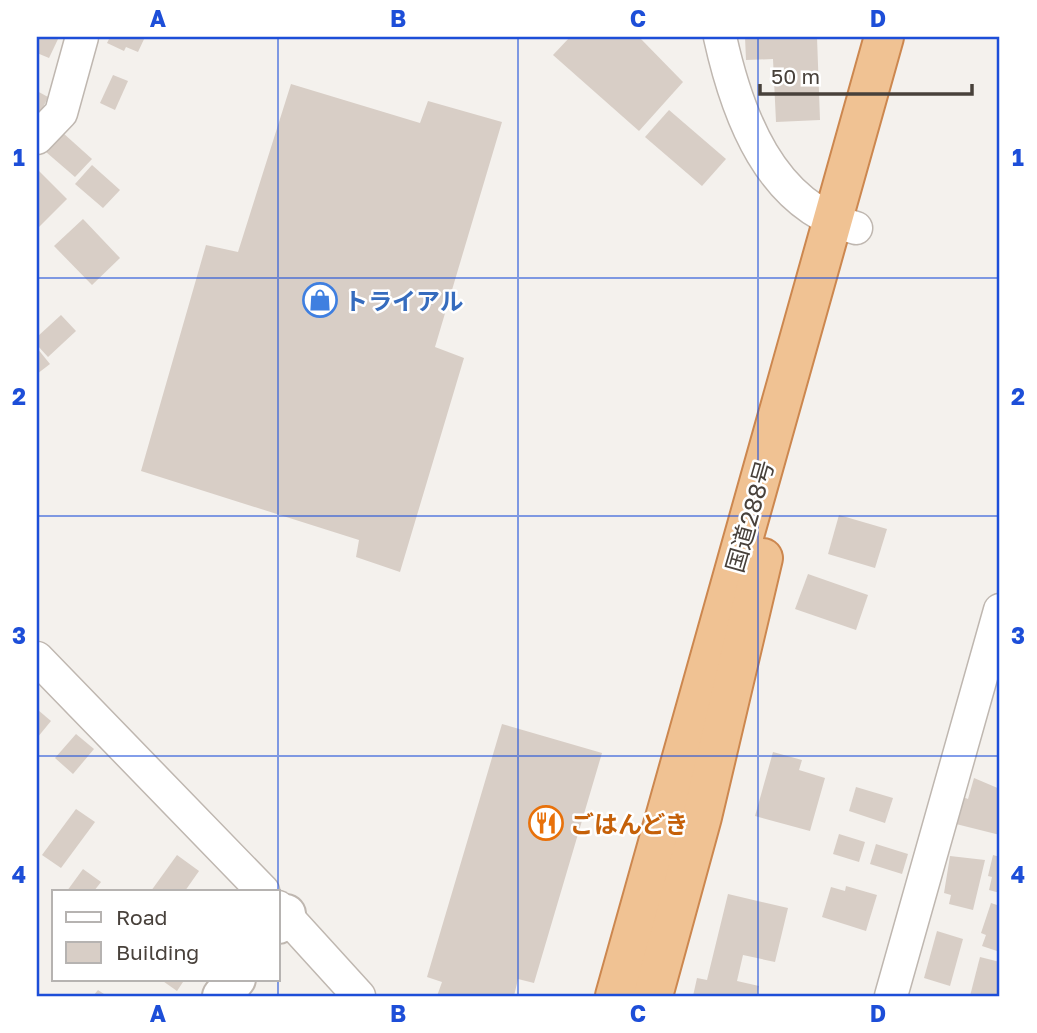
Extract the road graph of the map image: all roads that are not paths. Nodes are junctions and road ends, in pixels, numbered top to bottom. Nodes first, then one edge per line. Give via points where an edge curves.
1 (82, 37) edge
2 (720, 37) edge
3 (884, 37) edge
4 (910, 37) edge
5 (37, 138) edge
6 (844, 225) junction
7 (1000, 610) edge
8 (37, 658) edge
9 (258, 890) edge
10 (280, 913) edge
11 (234, 981) edge
12 (222, 996) edge
13 (359, 996) edge
14 (615, 996) edge
15 (653, 996) edge
16 (891, 996) edge

1 - 5 street via 61,113
2 - 6 street via 731,86 755,143 783,184
3 - 6 highway, 国道288号
4 - 6 highway, 国道288号
6 - 14 highway, 国道288号
6 - 15 highway, 国道288号 via 702,817
7 - 16 street
8 - 9 street
10 - 13 street
11 - 12 street

